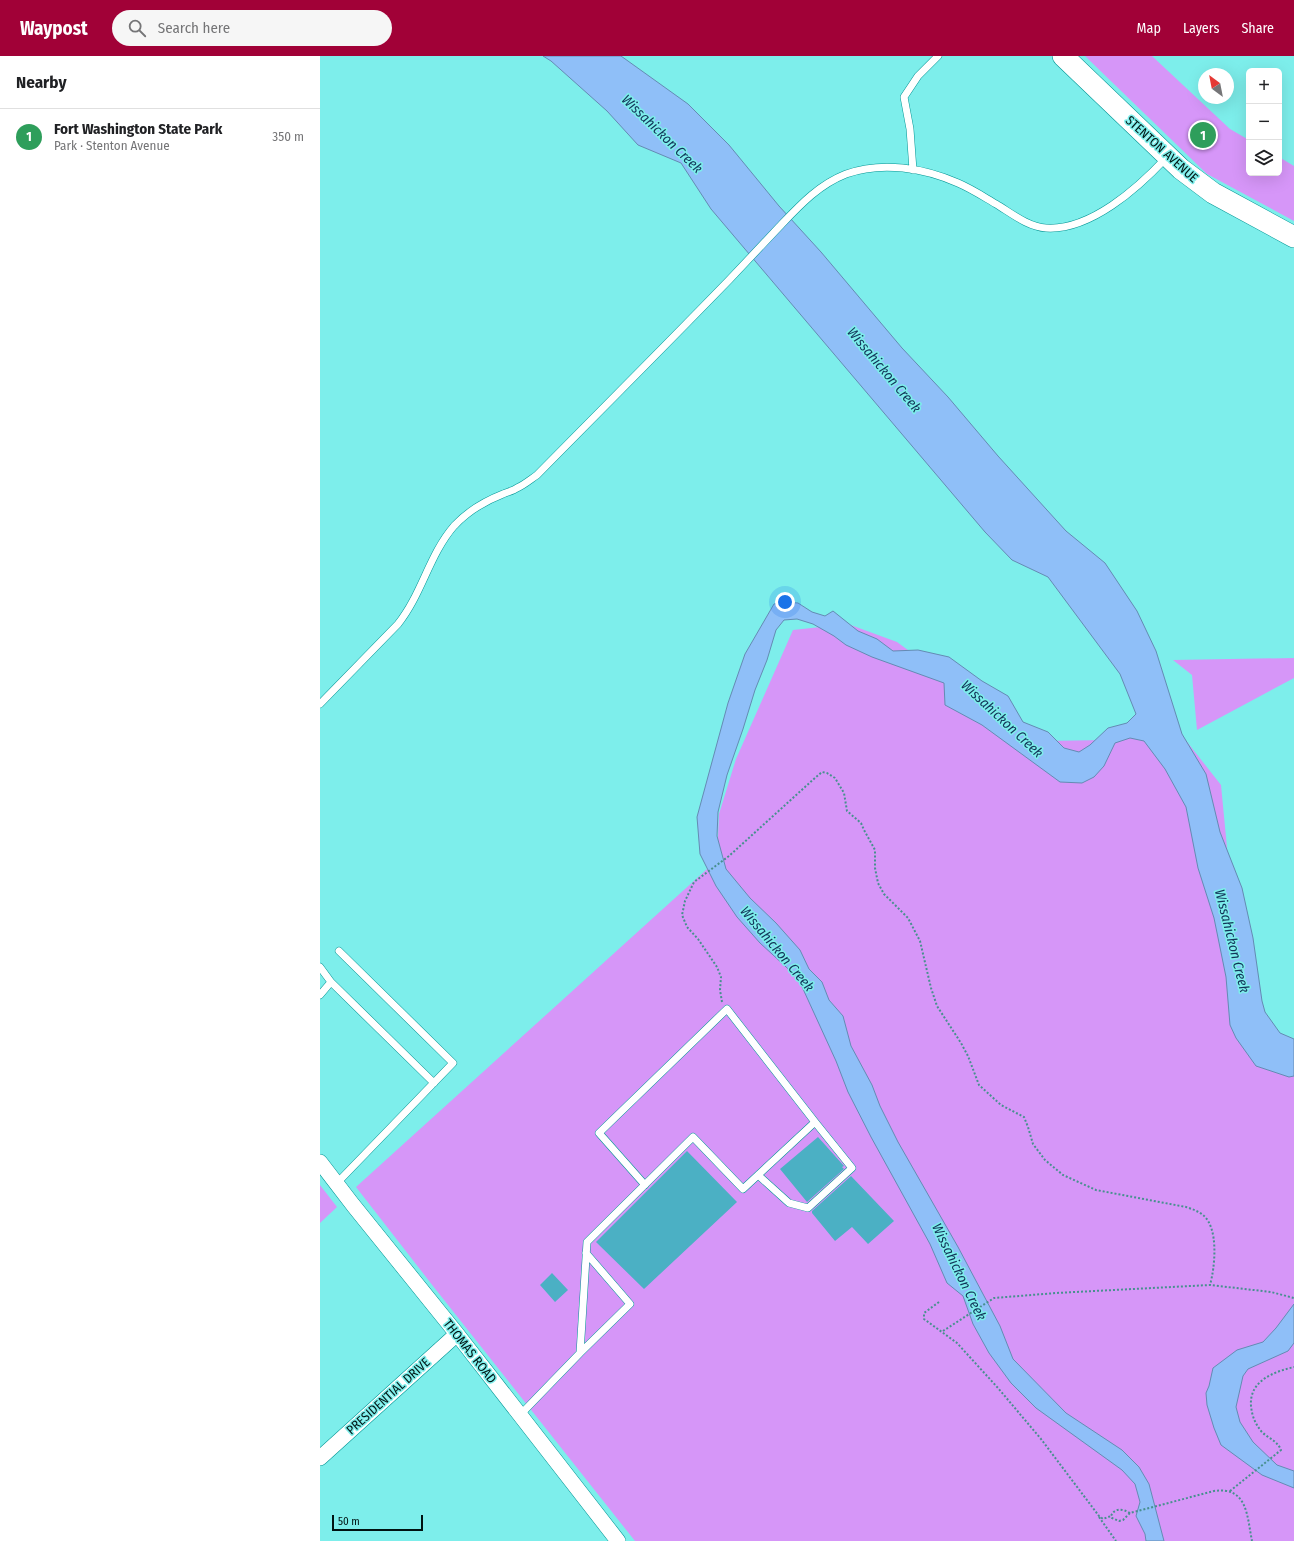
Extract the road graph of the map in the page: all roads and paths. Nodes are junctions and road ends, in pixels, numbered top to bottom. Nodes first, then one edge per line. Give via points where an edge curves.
1 (938, 56) edge
2 (1063, 56) edge
3 (1167, 156) junction
4 (913, 170) junction
5 (1294, 237) edge
6 (320, 704) edge
7 (339, 951) dead end
8 (320, 968) edge
9 (331, 982) junction
10 (320, 995) edge
11 (727, 1009) junction
12 (434, 1083) junction
13 (814, 1122) junction
14 (320, 1162) edge
15 (758, 1175) junction
16 (336, 1183) junction
17 (645, 1184) junction
18 (586, 1253) junction
19 (1210, 1285) junction
20 (1294, 1298) edge
21 (939, 1302) dead end
22 (943, 1331) junction
23 (457, 1334) junction
24 (580, 1353) junction
25 (1294, 1367) edge
26 (520, 1415) junction
27 (320, 1458) edge
28 (1230, 1491) junction
29 (1130, 1513) junction
30 (1098, 1516) junction
31 (1112, 1516) junction
32 (613, 1539) edge
33 (1116, 1541) edge
34 (1252, 1541) edge

1 - 4 lane via 918,76 904,97 910,129
2 - 3 main road, STENTON AVENUE
3 - 4 lane via 1127,196 1080,222 1057,228 1035,226 957,182
3 - 5 main road, STENTON AVENUE via 1213,193
4 - 6 lane via 887,167 859,170 825,183 800,204 537,475 516,489 473,509 455,525 436,554 408,612
7 - 12 lane via 454,1063
8 - 9 lane
9 - 10 lane
9 - 12 lane
11 - 13 lane
11 - 17 lane via 599,1133
11 - 19 path via 721,1000 721,977 717,967 682,915 685,901 694,882 729,856 822,772 827,773 835,778 844,793 847,811 861,823 875,850 878,883 884,894 908,918 920,941 937,1006 965,1049 979,1085 1001,1105 1024,1117 1033,1144 1045,1160 1063,1175 1096,1190 1186,1207 1204,1216 1210,1224 1214,1239 1213,1274
12 - 16 lane
13 - 15 lane
13 - 15 lane via 852,1168 808,1208 789,1203
14 - 16 street, THOMAS ROAD
15 - 17 lane via 743,1189 693,1137
16 - 23 street, THOMAS ROAD
17 - 18 lane via 587,1242
18 - 24 lane
18 - 24 lane via 630,1304
19 - 20 path via 1270,1292
19 - 22 path via 994,1298
21 - 22 path via 924,1313 924,1319
22 - 30 path via 998,1388
23 - 26 street, THOMAS ROAD
23 - 27 street, PRESIDENTIAL DRIVE
24 - 26 lane
25 - 28 path via 1263,1379 1250,1399 1254,1421 1262,1433 1281,1450
26 - 32 street, THOMAS ROAD
28 - 29 path via 1214,1490
28 - 34 path via 1239,1497 1246,1509
29 - 31 path via 1119,1521
29 - 31 path via 1120,1509 1112,1512
30 - 31 path via 1104,1519
30 - 33 path

